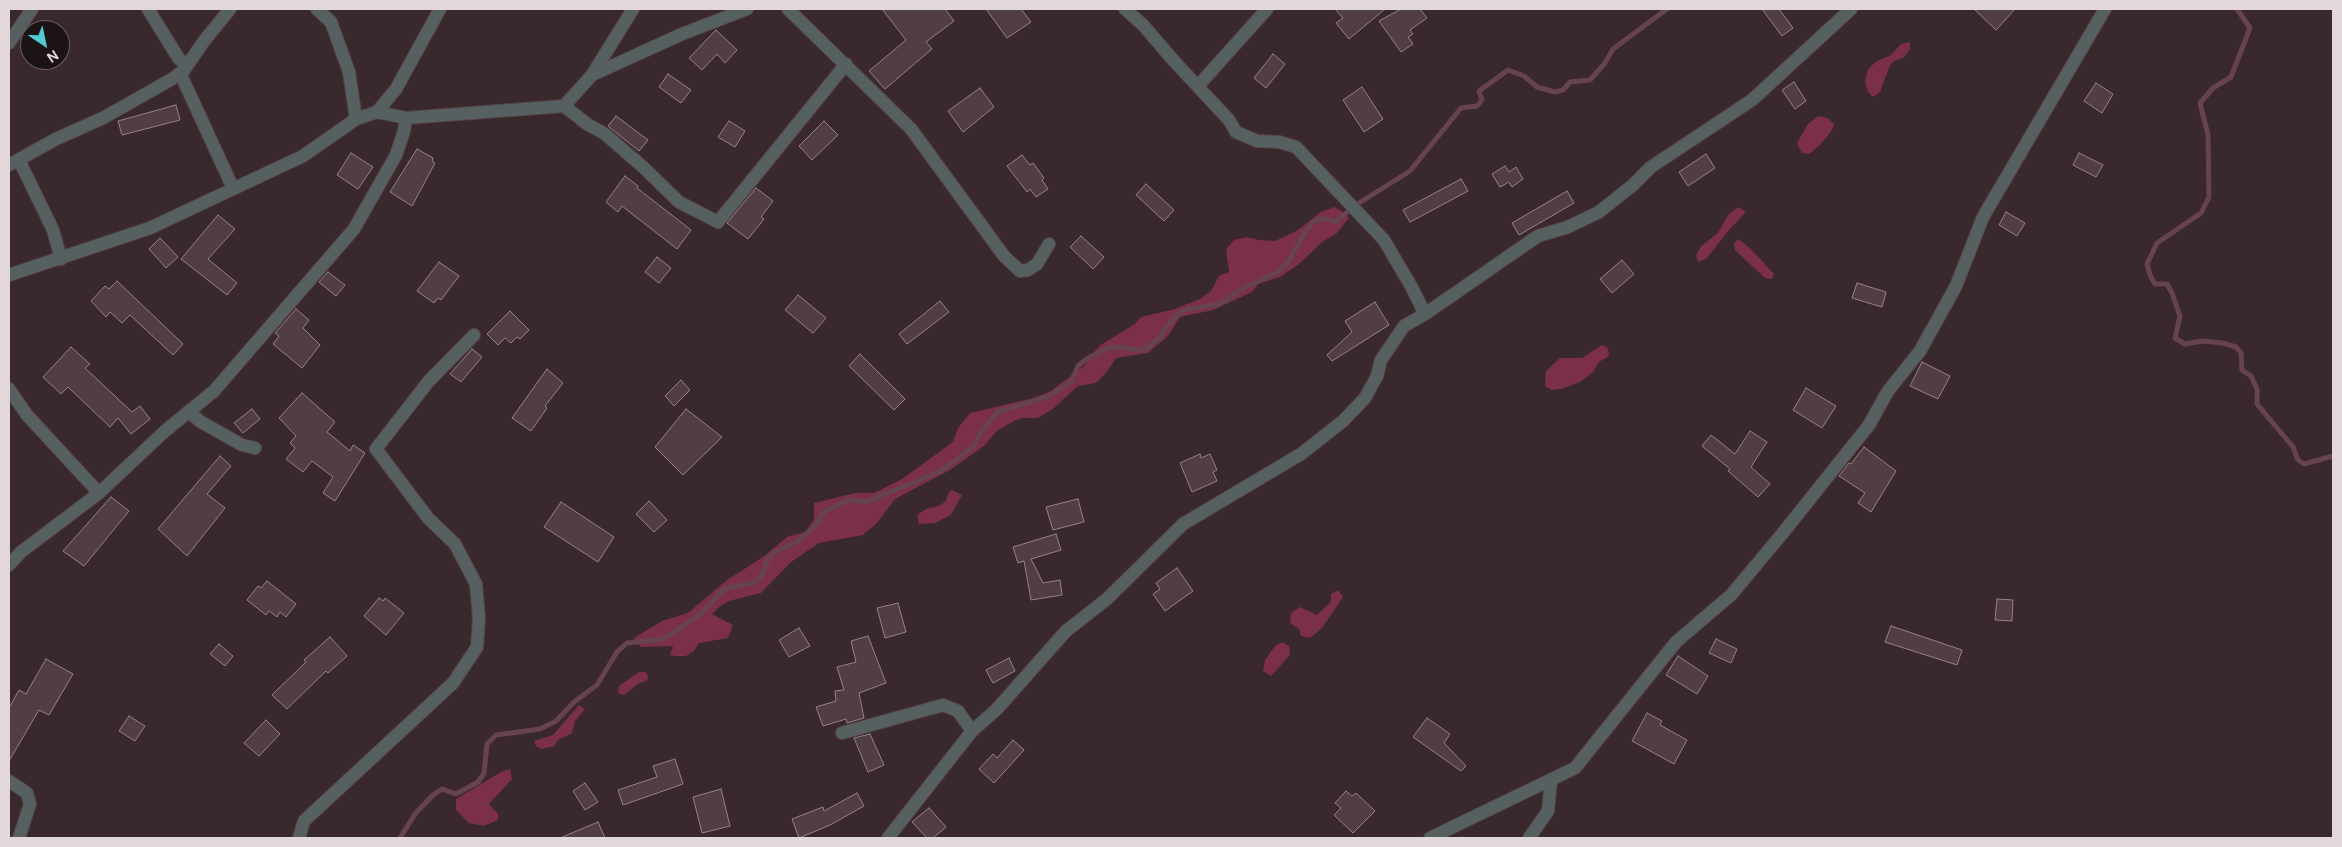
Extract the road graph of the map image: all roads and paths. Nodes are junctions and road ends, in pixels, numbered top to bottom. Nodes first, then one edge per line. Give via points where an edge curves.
1 (32, 9) edge
2 (148, 9) edge
3 (230, 9) edge
4 (317, 9) edge
5 (440, 9) edge
6 (633, 9) edge
7 (747, 9) edge
8 (788, 9) edge
9 (1126, 9) edge
10 (1267, 9) edge
11 (1851, 9) edge
12 (2105, 9) edge
13 (9, 43) edge
14 (846, 64) junction
15 (184, 69) junction
16 (592, 75) junction
17 (1198, 86) junction
18 (564, 106) junction
19 (377, 112) junction
20 (406, 118) junction
21 (356, 119) junction
22 (9, 150) edge
23 (14, 162) edge
24 (233, 188) junction
25 (1049, 244) dead end
26 (61, 259) junction
27 (9, 275) edge
28 (1425, 314) junction
29 (474, 335) dead end
30 (9, 389) edge
31 (189, 412) junction
32 (255, 448) dead end
33 (99, 492) junction
34 (9, 565) edge
35 (972, 731) junction
36 (842, 733) dead end
37 (9, 781) edge
38 (1551, 781) junction
39 (20, 838) edge
40 (299, 838) edge
41 (888, 838) edge
42 (1430, 838) edge
43 (1529, 838) edge

1 - 13 street
2 - 15 street
3 - 15 street
4 - 21 street via 331,22 350,72
5 - 19 street via 396,89
6 - 16 street
7 - 16 street
8 - 14 street
9 - 17 street
10 - 17 street
11 - 28 street via 1752,100 1651,167 1599,212 1568,227 1538,236
12 - 38 street via 1982,216 1956,286 1920,351 1888,391 1869,425 1731,595 1676,642 1575,768
14 - 18 street via 718,222 679,202 605,134
14 - 25 street via 911,129 1004,256 1020,271 1037,264
15 - 23 street via 104,118
15 - 24 street
16 - 18 street
17 - 28 street via 1236,132 1257,141 1296,147 1384,240
18 - 20 street
19 - 20 street
19 - 21 street
20 - 31 street via 396,155 354,229 214,391
21 - 24 street via 303,156
22 - 23 street
23 - 26 street via 53,230
24 - 26 street via 150,228
26 - 27 street
28 - 35 street via 1404,326 1382,360 1365,398 1343,422 1301,454 1183,524 1107,599 1066,631 997,709
29 - 40 street via 428,382 376,449 428,518 455,544 476,584 477,647 453,682 304,821
30 - 33 street via 27,415
31 - 32 street via 200,422 242,445
31 - 33 street
33 - 34 street via 21,552
35 - 36 street via 958,711 943,705
35 - 41 street
37 - 39 street via 28,793 30,804
38 - 42 street
38 - 43 street via 1548,811

